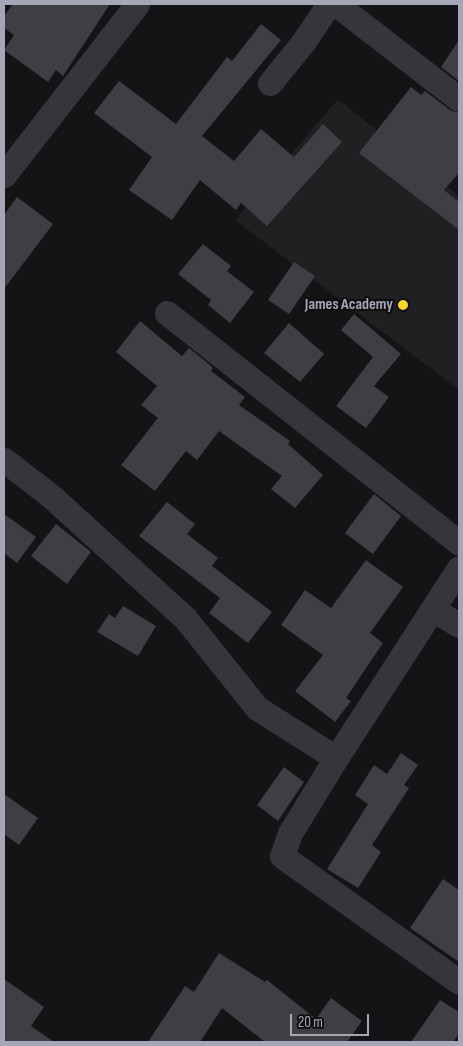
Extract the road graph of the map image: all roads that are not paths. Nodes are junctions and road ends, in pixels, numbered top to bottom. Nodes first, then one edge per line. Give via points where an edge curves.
1 (137, 4) edge
2 (329, 4) edge
3 (336, 4) edge
4 (270, 83) dead end
5 (459, 99) edge
6 (4, 175) edge
7 (167, 313) dead end
8 (4, 460) edge
9 (459, 543) edge
10 (459, 568) edge
11 (434, 610) junction
12 (459, 624) edge
13 (336, 758) junction
14 (459, 982) edge

1 - 6 street
2 - 4 street
3 - 5 street
7 - 9 street
8 - 13 street via 52,496 185,618 257,708
10 - 11 street
11 - 12 street
11 - 13 street
13 - 14 street via 290,833 282,856

